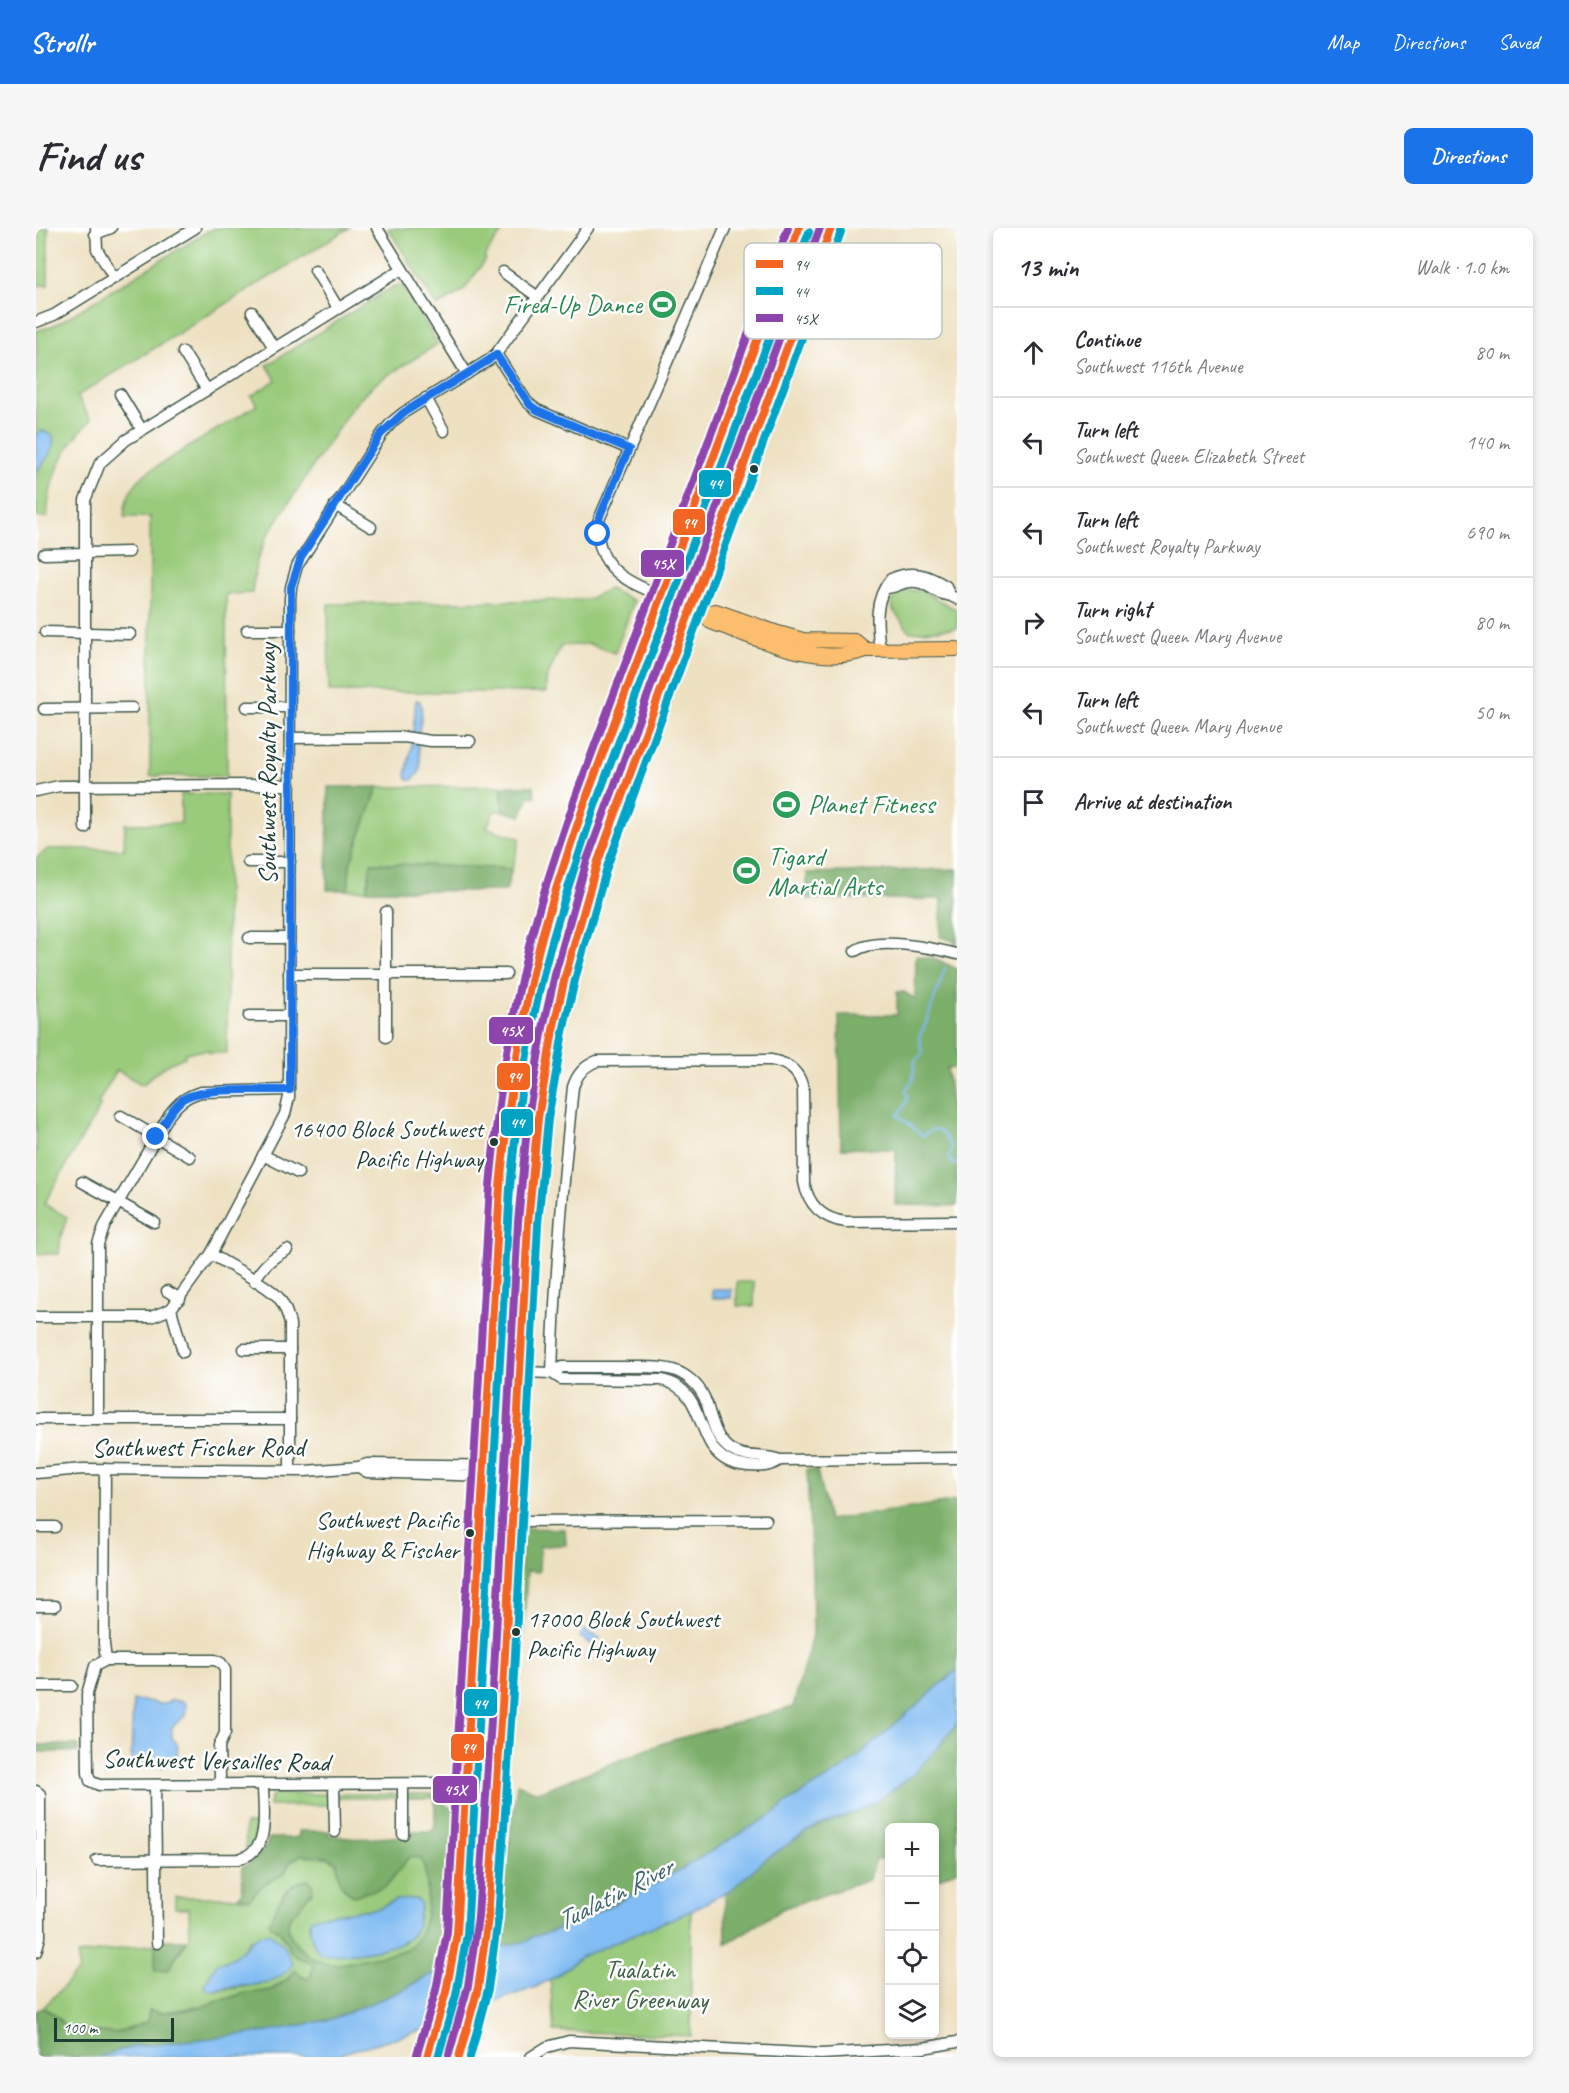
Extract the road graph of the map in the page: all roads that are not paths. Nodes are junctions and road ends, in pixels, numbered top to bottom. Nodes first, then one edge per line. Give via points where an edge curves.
1 (111, 228) edge
2 (195, 228) edge
3 (377, 228) edge
4 (572, 228) edge
5 (725, 228) edge
6 (799, 228) edge
7 (831, 228) edge
8 (96, 231) edge
9 (585, 232) edge
10 (793, 243) edge
11 (826, 243) edge
12 (402, 268) junction
13 (315, 270) dead end
14 (503, 272) dead end
15 (114, 278) junction
16 (538, 297) junction
17 (338, 308) junction
18 (252, 312) dead end
19 (36, 322) edge
20 (758, 339) edge
21 (792, 339) edge
22 (274, 348) junction
23 (183, 352) dead end
24 (496, 354) junction
25 (467, 374) junction
26 (207, 390) junction
27 (120, 394) dead end
28 (426, 398) junction
29 (142, 430) junction
30 (444, 431) dead end
31 (629, 449) junction
32 (335, 505) junction
33 (371, 527) dead end
34 (129, 552) dead end
35 (84, 553) junction
36 (44, 554) dead end
37 (663, 596) junction
38 (953, 596) edge
39 (697, 610) junction
40 (247, 630) dead end
41 (290, 630) junction
42 (45, 632) dead end
43 (85, 633) junction
44 (130, 634) dead end
45 (957, 649) edge
46 (873, 650) junction
47 (247, 707) dead end
48 (290, 707) junction
49 (85, 708) junction
50 (132, 708) dead end
51 (44, 709) dead end
52 (290, 738) junction
53 (470, 741) dead end
54 (85, 785) junction
55 (290, 785) junction
56 (36, 791) edge
57 (85, 828) dead end
58 (248, 862) dead end
59 (290, 862) junction
60 (387, 912) dead end
61 (249, 938) dead end
62 (289, 938) junction
63 (855, 951) dead end
64 (957, 954) edge
65 (289, 974) junction
66 (506, 974) dead end
67 (386, 975) junction
68 (249, 1016) dead end
69 (289, 1016) junction
70 (386, 1037) dead end
71 (290, 1090) junction
72 (120, 1116) dead end
73 (156, 1137) junction
74 (263, 1155) junction
75 (190, 1157) dead end
76 (298, 1173) dead end
77 (82, 1182) dead end
78 (118, 1203) junction
79 (957, 1221) edge
80 (153, 1222) dead end
81 (287, 1250) dead end
82 (211, 1254) junction
83 (254, 1281) junction
84 (167, 1291) dead end
85 (180, 1299) junction
86 (171, 1309) junction
87 (36, 1317) edge
88 (98, 1317) junction
89 (244, 1349) dead end
90 (290, 1349) junction
91 (183, 1352) dead end
92 (520, 1372) junction
93 (552, 1373) junction
94 (36, 1419) edge
95 (98, 1419) junction
96 (290, 1419) junction
97 (957, 1458) edge
98 (105, 1469) junction
99 (290, 1470) junction
100 (483, 1471) junction
101 (514, 1472) junction
102 (36, 1473) edge
103 (766, 1520) dead end
104 (512, 1521) junction
105 (36, 1527) edge
106 (55, 1527) dead end
107 (36, 1606) edge
108 (55, 1606) dead end
109 (106, 1660) junction
110 (36, 1686) edge
111 (72, 1686) dead end
112 (220, 1777) dead end
113 (334, 1784) junction
114 (403, 1784) junction
115 (263, 1785) junction
116 (155, 1786) junction
117 (36, 1791) edge
118 (464, 1809) junction
119 (335, 1832) dead end
120 (403, 1834) dead end
121 (96, 1860) dead end
122 (155, 1860) junction
123 (157, 1943) dead end
124 (36, 1952) edge
125 (957, 2042) edge
126 (810, 2056) edge
127 (427, 2057) edge
128 (459, 2057) edge
129 (531, 2057) edge

1 - 8 street
2 - 15 street
3 - 12 street
4 - 9 street
5 - 31 street
6 - 10 highway
7 - 11 highway
8 - 15 street via 97,249
9 - 16 street, Southwest Royalty Parkway
12 - 17 street
12 - 25 street
13 - 17 street
14 - 16 street
15 - 19 street
16 - 24 street, Southwest Royalty Parkway
17 - 22 street
18 - 22 street
20 - 37 highway
21 - 39 highway
22 - 26 street
23 - 26 street
24 - 25 street, Southwest Royalty Parkway
24 - 31 street via 537,410
25 - 28 street, Southwest Royalty Parkway
26 - 29 street
27 - 29 street
28 - 30 street
28 - 32 street, Southwest Royalty Parkway via 381,434
29 - 35 street via 100,463 85,500
31 - 37 street via 598,522 599,541 616,572 628,582
32 - 33 street
32 - 41 street, Southwest Royalty Parkway via 297,566 291,587
34 - 35 street
35 - 36 street
35 - 43 street
37 - 39 main road
37 - 100 highway via 574,833 528,998 503,1146
38 - 46 street via 920,582 886,588 879,600
39 - 46 main road via 716,611 803,639 855,641
39 - 92 highway via 597,864 555,1020 533,1167
40 - 41 street
41 - 48 street, Southwest Royalty Parkway
42 - 43 street
43 - 44 street
43 - 49 street
45 - 46 main road
47 - 48 street
48 - 52 street, Southwest Royalty Parkway
49 - 50 street
49 - 51 street
49 - 54 street
52 - 53 street
52 - 55 street, Southwest Royalty Parkway
54 - 55 street
54 - 56 street
54 - 57 street
55 - 59 street, Southwest Royalty Parkway
58 - 59 street
59 - 62 street, Southwest Royalty Parkway
60 - 67 street
61 - 62 street
62 - 65 street, Southwest Royalty Parkway
63 - 64 street via 874,944 926,946
65 - 67 street
65 - 69 street, Southwest Royalty Parkway
66 - 67 street
67 - 70 street
68 - 69 street
69 - 71 street, Southwest Royalty Parkway
71 - 73 street via 192,1095 177,1105
71 - 74 street, Southwest Royalty Parkway via 285,1114
72 - 73 street
73 - 75 street
73 - 78 street
74 - 76 street
74 - 82 street, Southwest Royalty Parkway
77 - 78 street
78 - 80 street
78 - 88 street via 98,1245
79 - 93 street via 846,1222 831,1219 816,1209 804,1182 803,1088 789,1065 771,1060 597,1061 585,1066 573,1087
81 - 83 street via 264,1266
82 - 83 street
82 - 85 street, Southwest Royalty Parkway
83 - 90 street via 279,1298 287,1311
84 - 85 street
85 - 86 street, Southwest Royalty Parkway
86 - 88 street via 151,1317
86 - 91 street
87 - 88 street
88 - 95 street
89 - 90 street
90 - 96 street
92 - 93 street
92 - 101 highway
93 - 97 street via 561,1379 672,1382 688,1394 707,1439 719,1455 745,1466 770,1466 780,1460
94 - 95 street
95 - 96 street
96 - 99 street
98 - 99 street, Southwest Fischer Road
98 - 102 street, Southwest Fischer Road
98 - 109 street
99 - 100 street, Southwest Fischer Road via 359,1467 367,1472
100 - 101 street, Southwest Fischer Road
100 - 118 highway
101 - 104 highway
103 - 104 street
104 - 128 highway via 486,1935
105 - 106 street
107 - 108 street
109 - 112 street via 221,1663 225,1670 225,1733 219,1746
109 - 116 street, Southwest Versailles Road via 95,1666 87,1694 90,1781 99,1785
110 - 111 street
113 - 114 street, Southwest Versailles Road
113 - 115 street, Southwest Versailles Road
113 - 119 street
114 - 118 street, Southwest Versailles Road via 450,1783 453,1799
114 - 120 street
115 - 116 street, Southwest Versailles Road
115 - 122 street via 262,1839 249,1856
116 - 122 street
117 - 124 street via 40,1794 40,1937
118 - 127 highway via 457,1933 441,2016
121 - 122 street
122 - 123 street
125 - 126 street
126 - 129 street via 581,2041 554,2044

